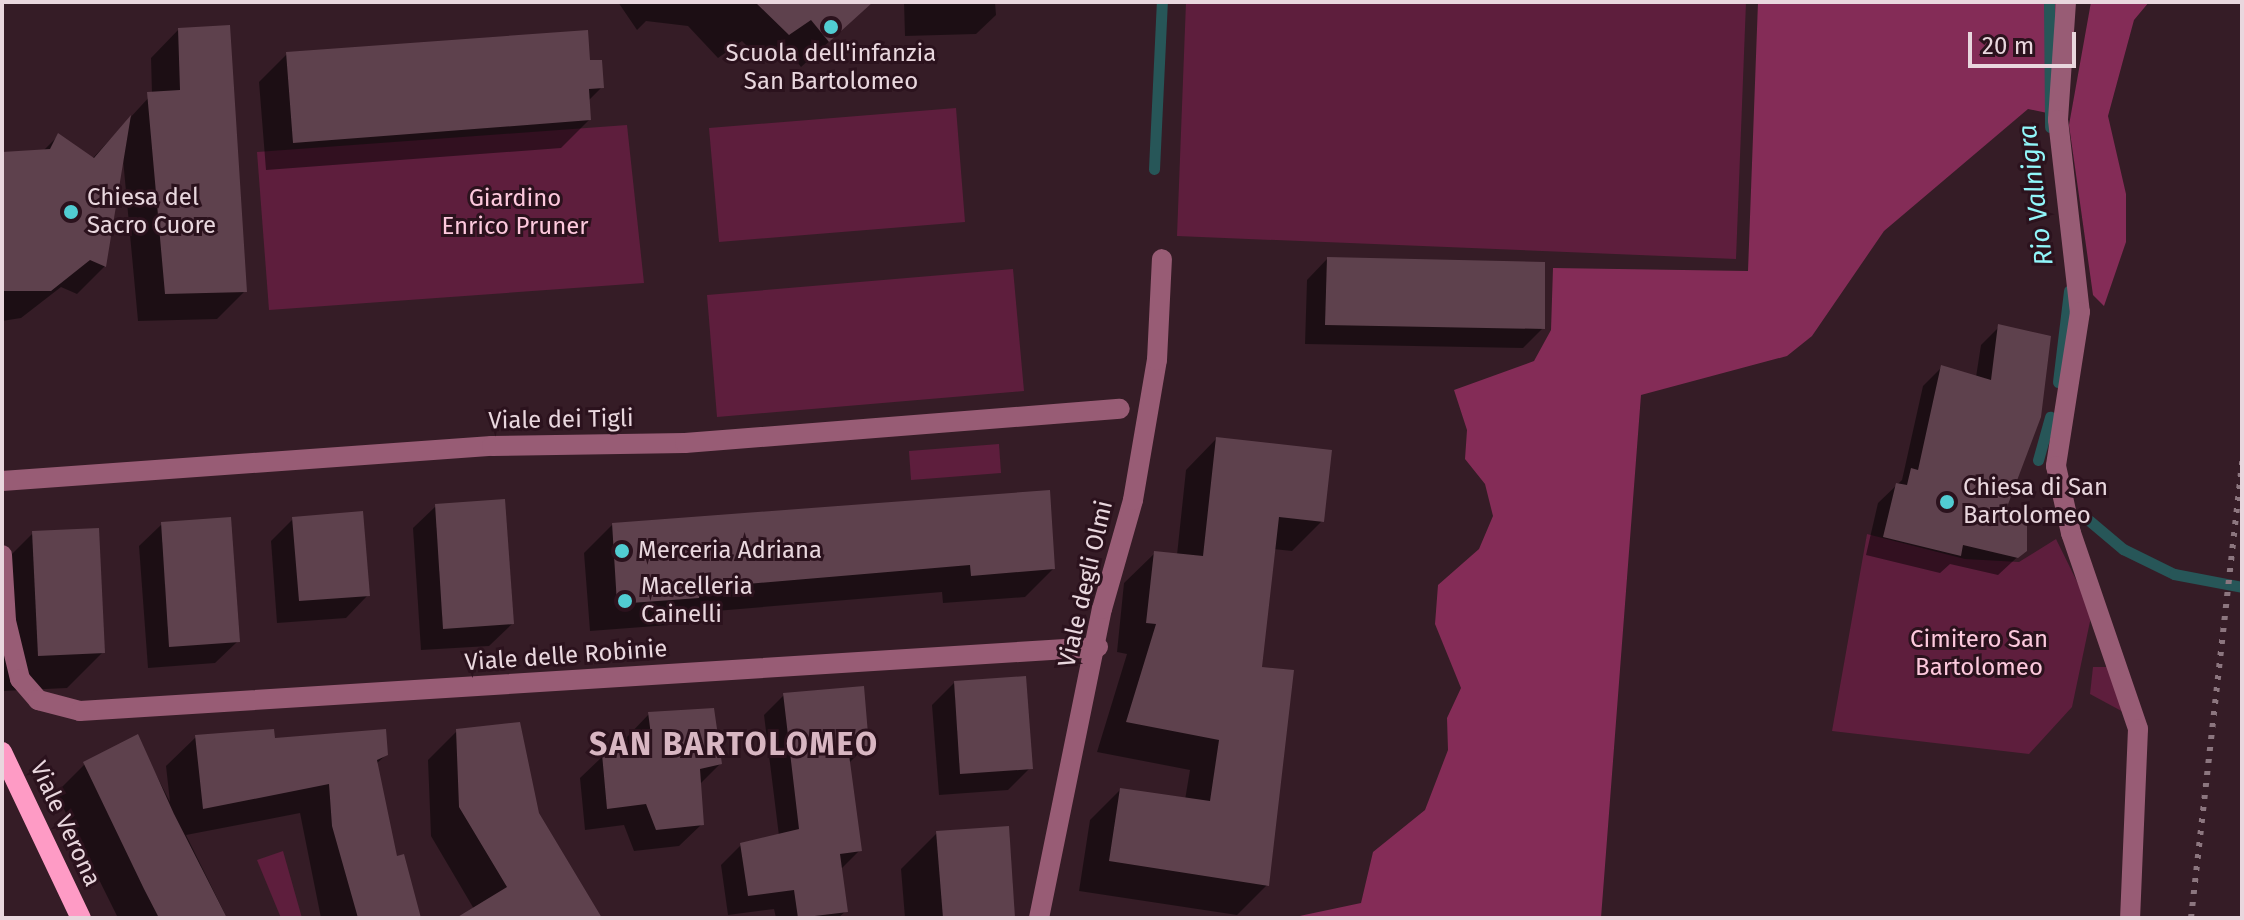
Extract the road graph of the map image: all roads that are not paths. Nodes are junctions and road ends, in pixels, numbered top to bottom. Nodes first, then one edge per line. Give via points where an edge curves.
1 (2066, 2) edge
2 (1162, 259) dead end
3 (1120, 409) dead end
4 (2, 481) edge
5 (2, 555) edge
6 (1098, 647) junction
7 (2, 752) edge
8 (81, 918) edge
9 (1039, 918) edge
10 (2130, 918) edge

1 - 10 street via 2058,120 2080,312 2056,466 2068,522 2138,729
2 - 6 street, Viale degli Olmi via 1149,409
3 - 4 street, Viale dei Tigli via 685,443 477,447
5 - 6 street, Viale delle Robinie via 10,650 38,700 80,711
6 - 9 street, Viale degli Olmi
7 - 8 main road, Viale Verona

